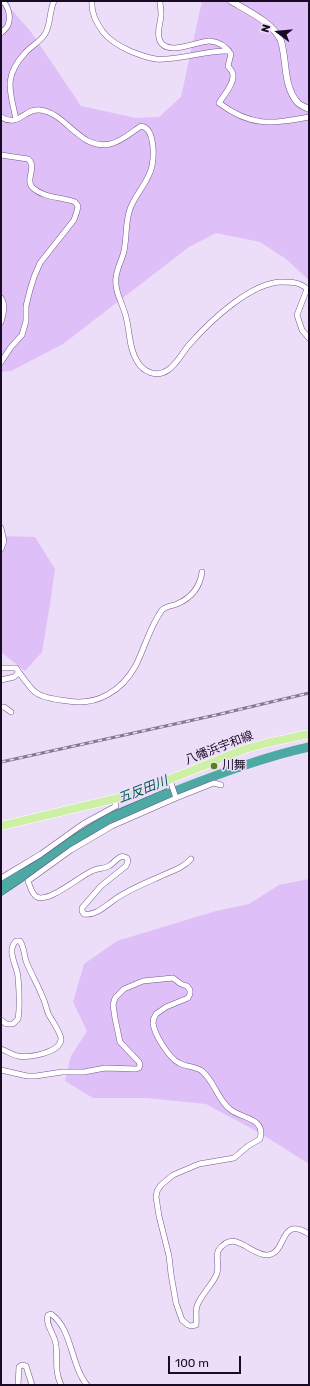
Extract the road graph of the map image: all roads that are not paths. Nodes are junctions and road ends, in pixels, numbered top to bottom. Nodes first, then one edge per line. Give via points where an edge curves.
1 (2, 1) edge
2 (54, 1) edge
3 (92, 1) edge
4 (160, 1) edge
5 (231, 1) edge
6 (1, 33) edge
7 (229, 51) junction
8 (309, 109) edge
9 (1, 117) edge
10 (309, 117) edge
11 (16, 119) junction
12 (1, 155) edge
13 (1, 298) edge
14 (1, 322) edge
15 (309, 338) edge
16 (1, 362) edge
17 (1, 528) edge
18 (1, 549) edge
19 (202, 572) dead end
20 (1, 668) edge
21 (19, 672) junction
22 (1, 680) edge
23 (1, 707) edge
24 (11, 712) dead end
25 (309, 734) edge
26 (171, 782) junction
27 (221, 785) dead end
28 (176, 797) junction
29 (114, 799) junction
30 (1, 826) edge
31 (191, 859) dead end
32 (1, 878) edge
33 (1, 1020) edge
34 (1, 1049) edge
35 (1, 1070) edge
36 (309, 1234) edge
37 (18, 1385) edge
38 (32, 1385) edge
39 (61, 1385) edge
40 (87, 1385) edge

1 - 6 street via 7,6 10,18 8,26
2 - 11 street via 44,36 26,52 10,75
3 - 7 street via 94,18 107,37 142,56 156,59 176,58
4 - 7 street via 159,39 162,44 180,48 209,41 224,46
5 - 8 street via 269,25 280,40 290,89 298,103
7 - 10 street via 231,56 228,66 233,73 232,82 219,103 240,117 266,123
9 - 11 street via 10,121
11 - 15 street via 39,110 50,112 81,137 101,145 111,144 142,126 147,128 154,154 152,168 130,208 124,250 116,277 133,352 142,368 152,374 168,370 188,345 222,312 250,291 276,282 303,285 307,289 297,315 302,330
12 - 16 street via 28,159 32,166 30,179 34,189 71,200 78,206 74,220 40,263 26,306 25,329
13 - 14 street via 4,304
17 - 18 street via 4,541
19 - 21 street via 198,587 192,595 162,610 154,622 136,666 121,685 106,697 85,702 56,699 35,692
20 - 21 street via 16,668
21 - 22 street via 14,677
23 - 24 street
25 - 26 main road, 八幡浜宇和線 via 239,751
26 - 28 street
26 - 29 main road, 八幡浜宇和線
27 - 28 street via 214,783
28 - 31 street via 112,826 71,850 28,881 34,896 42,898 64,889 91,871 108,867 120,856 124,856 128,861 126,866 101,886 82,908 84,914 88,914 103,908 136,887 184,866
29 - 30 main road, 八幡浜宇和線
29 - 32 street via 116,806
33 - 34 street via 6,1024 13,1024 18,1019 18,976 12,950 13,944 20,941 61,1041 51,1051 40,1054 20,1056
35 - 36 street via 36,1076 105,1068 139,1068 139,1062 120,1042 113,1005 115,998 142,981 173,978 187,986 190,994 188,998 156,1014 153,1023 160,1041 179,1063 204,1073 226,1105 236,1114 259,1125 261,1134 260,1139 234,1158 186,1168 167,1179 157,1191 159,1216 169,1256 176,1303 182,1320 191,1326 196,1325 198,1304 215,1278 218,1251 224,1244 236,1241 265,1255 279,1248 290,1229
37 - 38 street via 19,1368 22,1365 26,1366
39 - 40 street via 56,1374 56,1344 48,1323 48,1315 51,1314 67,1336 81,1376

